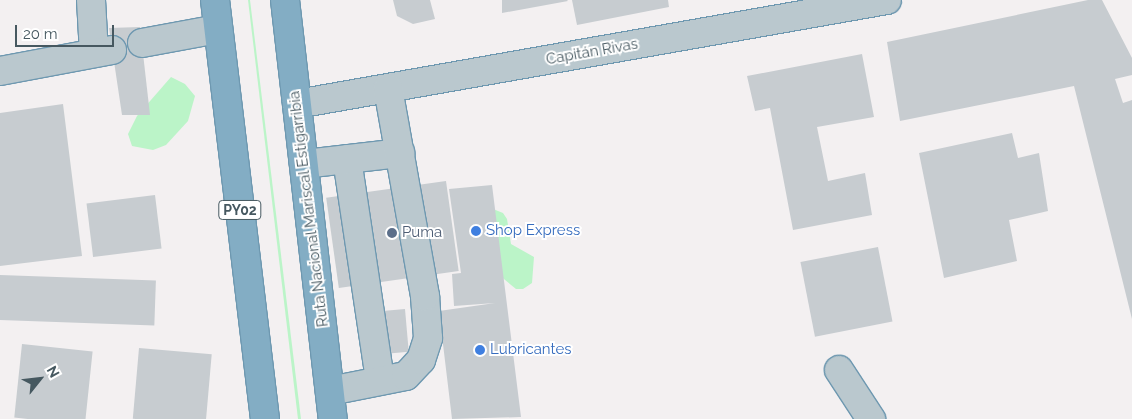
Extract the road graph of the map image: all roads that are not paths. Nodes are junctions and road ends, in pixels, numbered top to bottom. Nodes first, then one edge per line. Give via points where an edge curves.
1 (91, 0) edge
2 (215, 0) edge
3 (284, 0) edge
4 (887, 0) edge
5 (218, 29) junction
6 (142, 43) dead end
7 (0, 71) edge
8 (388, 88) junction
9 (297, 104) junction
10 (400, 153) junction
11 (347, 159) junction
12 (304, 164) junction
13 (839, 370) dead end
14 (380, 381) junction
15 (330, 391) junction
16 (265, 419) edge
17 (333, 419) edge
18 (871, 419) edge

1 - 7 street via 103,51
2 - 5 highway, PY02
3 - 9 highway, Ruta Nacional Mariscal Estigarribia
4 - 8 street, Capitán Rivas
5 - 6 street
5 - 16 highway, PY02
8 - 9 street, Capitán Rivas
8 - 10 street
9 - 12 highway, Ruta Nacional Mariscal Estigarribia
10 - 11 street
10 - 14 street via 425,296 428,338 422,360 406,376
11 - 12 street
11 - 14 street
12 - 15 highway, Ruta Nacional Mariscal Estigarribia
13 - 18 street
14 - 15 street
15 - 17 highway, Ruta Nacional Mariscal Estigarribia

